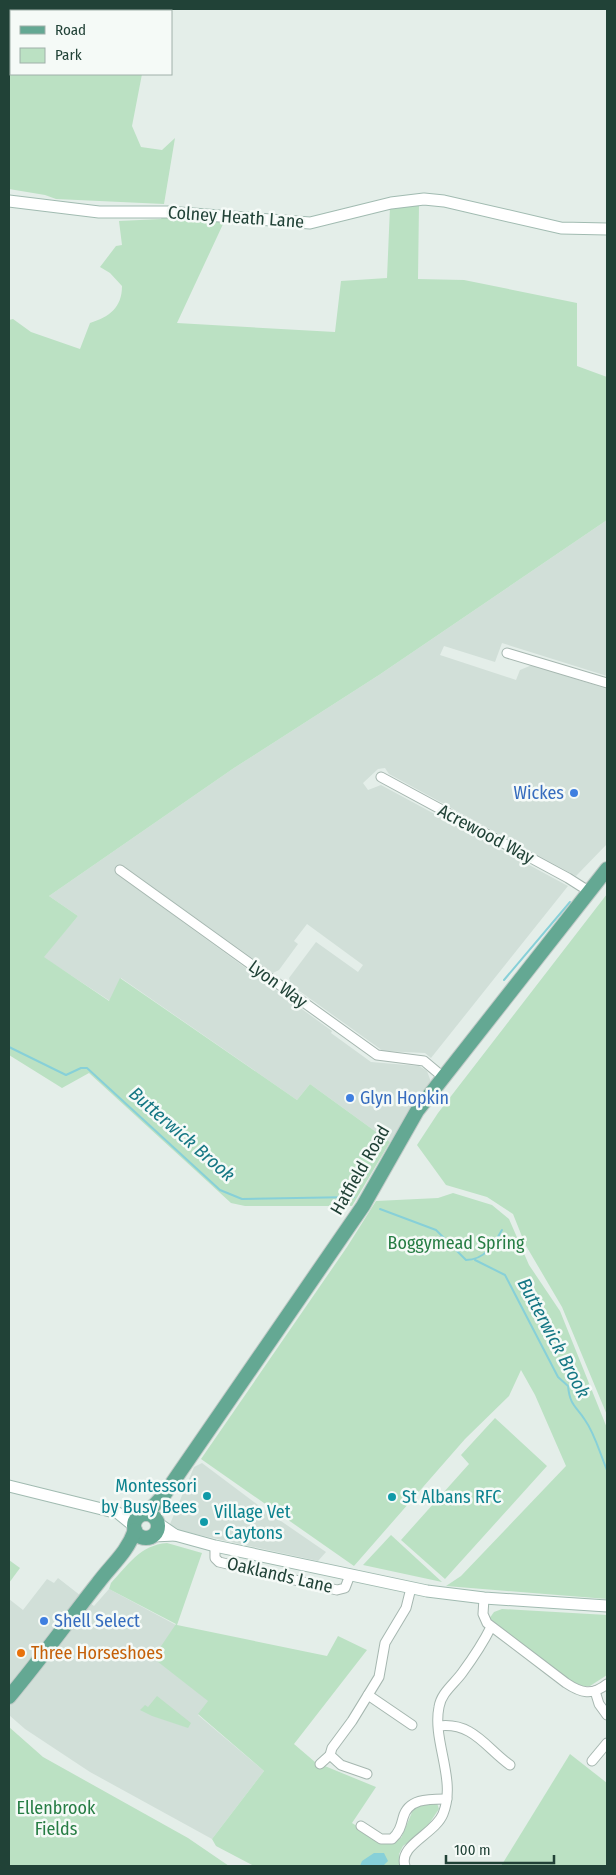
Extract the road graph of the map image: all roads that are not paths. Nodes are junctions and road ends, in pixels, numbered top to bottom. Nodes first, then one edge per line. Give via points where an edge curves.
1 (9, 201) edge
2 (607, 229) edge
3 (507, 653) dead end
4 (607, 682) edge
5 (381, 777) dead end
6 (607, 869) edge
7 (120, 870) dead end
8 (590, 892) junction
9 (443, 1077) junction
10 (9, 1486) edge
11 (159, 1502) junction
12 (139, 1521) junction
13 (154, 1530) junction
14 (215, 1546) junction
15 (121, 1558) junction
16 (350, 1575) junction
17 (411, 1588) junction
18 (484, 1598) junction
19 (607, 1606) edge
20 (491, 1627) junction
21 (607, 1684) edge
22 (595, 1692) junction
23 (368, 1695) junction
24 (9, 1697) edge
25 (607, 1715) edge
26 (412, 1725) dead end
27 (439, 1726) junction
28 (607, 1743) edge
29 (330, 1755) junction
30 (592, 1761) dead end
31 (320, 1764) dead end
32 (510, 1765) dead end
33 (367, 1774) dead end
34 (447, 1799) junction
35 (361, 1826) dead end
36 (405, 1866) edge

1 - 2 street, Colney Heath Lane via 99,212 167,212 310,223 391,203 429,199 561,228
3 - 4 street
5 - 8 street, Acrewood Way
6 - 8 main road, Hatfield Road
7 - 9 street, Lyon Way via 377,1055 424,1061
8 - 9 main road, Hatfield Road
9 - 11 main road, Hatfield Road via 407,1126 363,1206
10 - 12 street
11 - 12 main road, Hatfield Road
11 - 13 main road
12 - 13 main road via 153,1516
12 - 13 main road via 140,1536
12 - 15 main road, Hatfield Road
13 - 14 street, Oaklands Lane
13 - 15 main road, Hatfield Road
14 - 16 street, Oaklands Lane
14 - 16 street, Oaklands Lane via 217,1561 337,1590 345,1588
15 - 24 main road, Hatfield Road via 99,1581
16 - 17 street, Oaklands Lane
17 - 18 street, Oaklands Lane
17 - 23 street via 406,1608 385,1643 380,1673
18 - 19 street, Oaklands Lane
18 - 20 street via 484,1617
20 - 22 street via 575,1689 584,1693
20 - 27 street via 463,1672 442,1698 438,1708
21 - 22 street
22 - 25 street
23 - 26 street
23 - 29 street
27 - 32 street via 452,1725 473,1733
27 - 34 street
28 - 30 street
29 - 31 street
29 - 33 street via 340,1765
34 - 35 street via 424,1800 409,1806 398,1832 389,1840 381,1839
34 - 36 street via 437,1824 406,1851 403,1858

